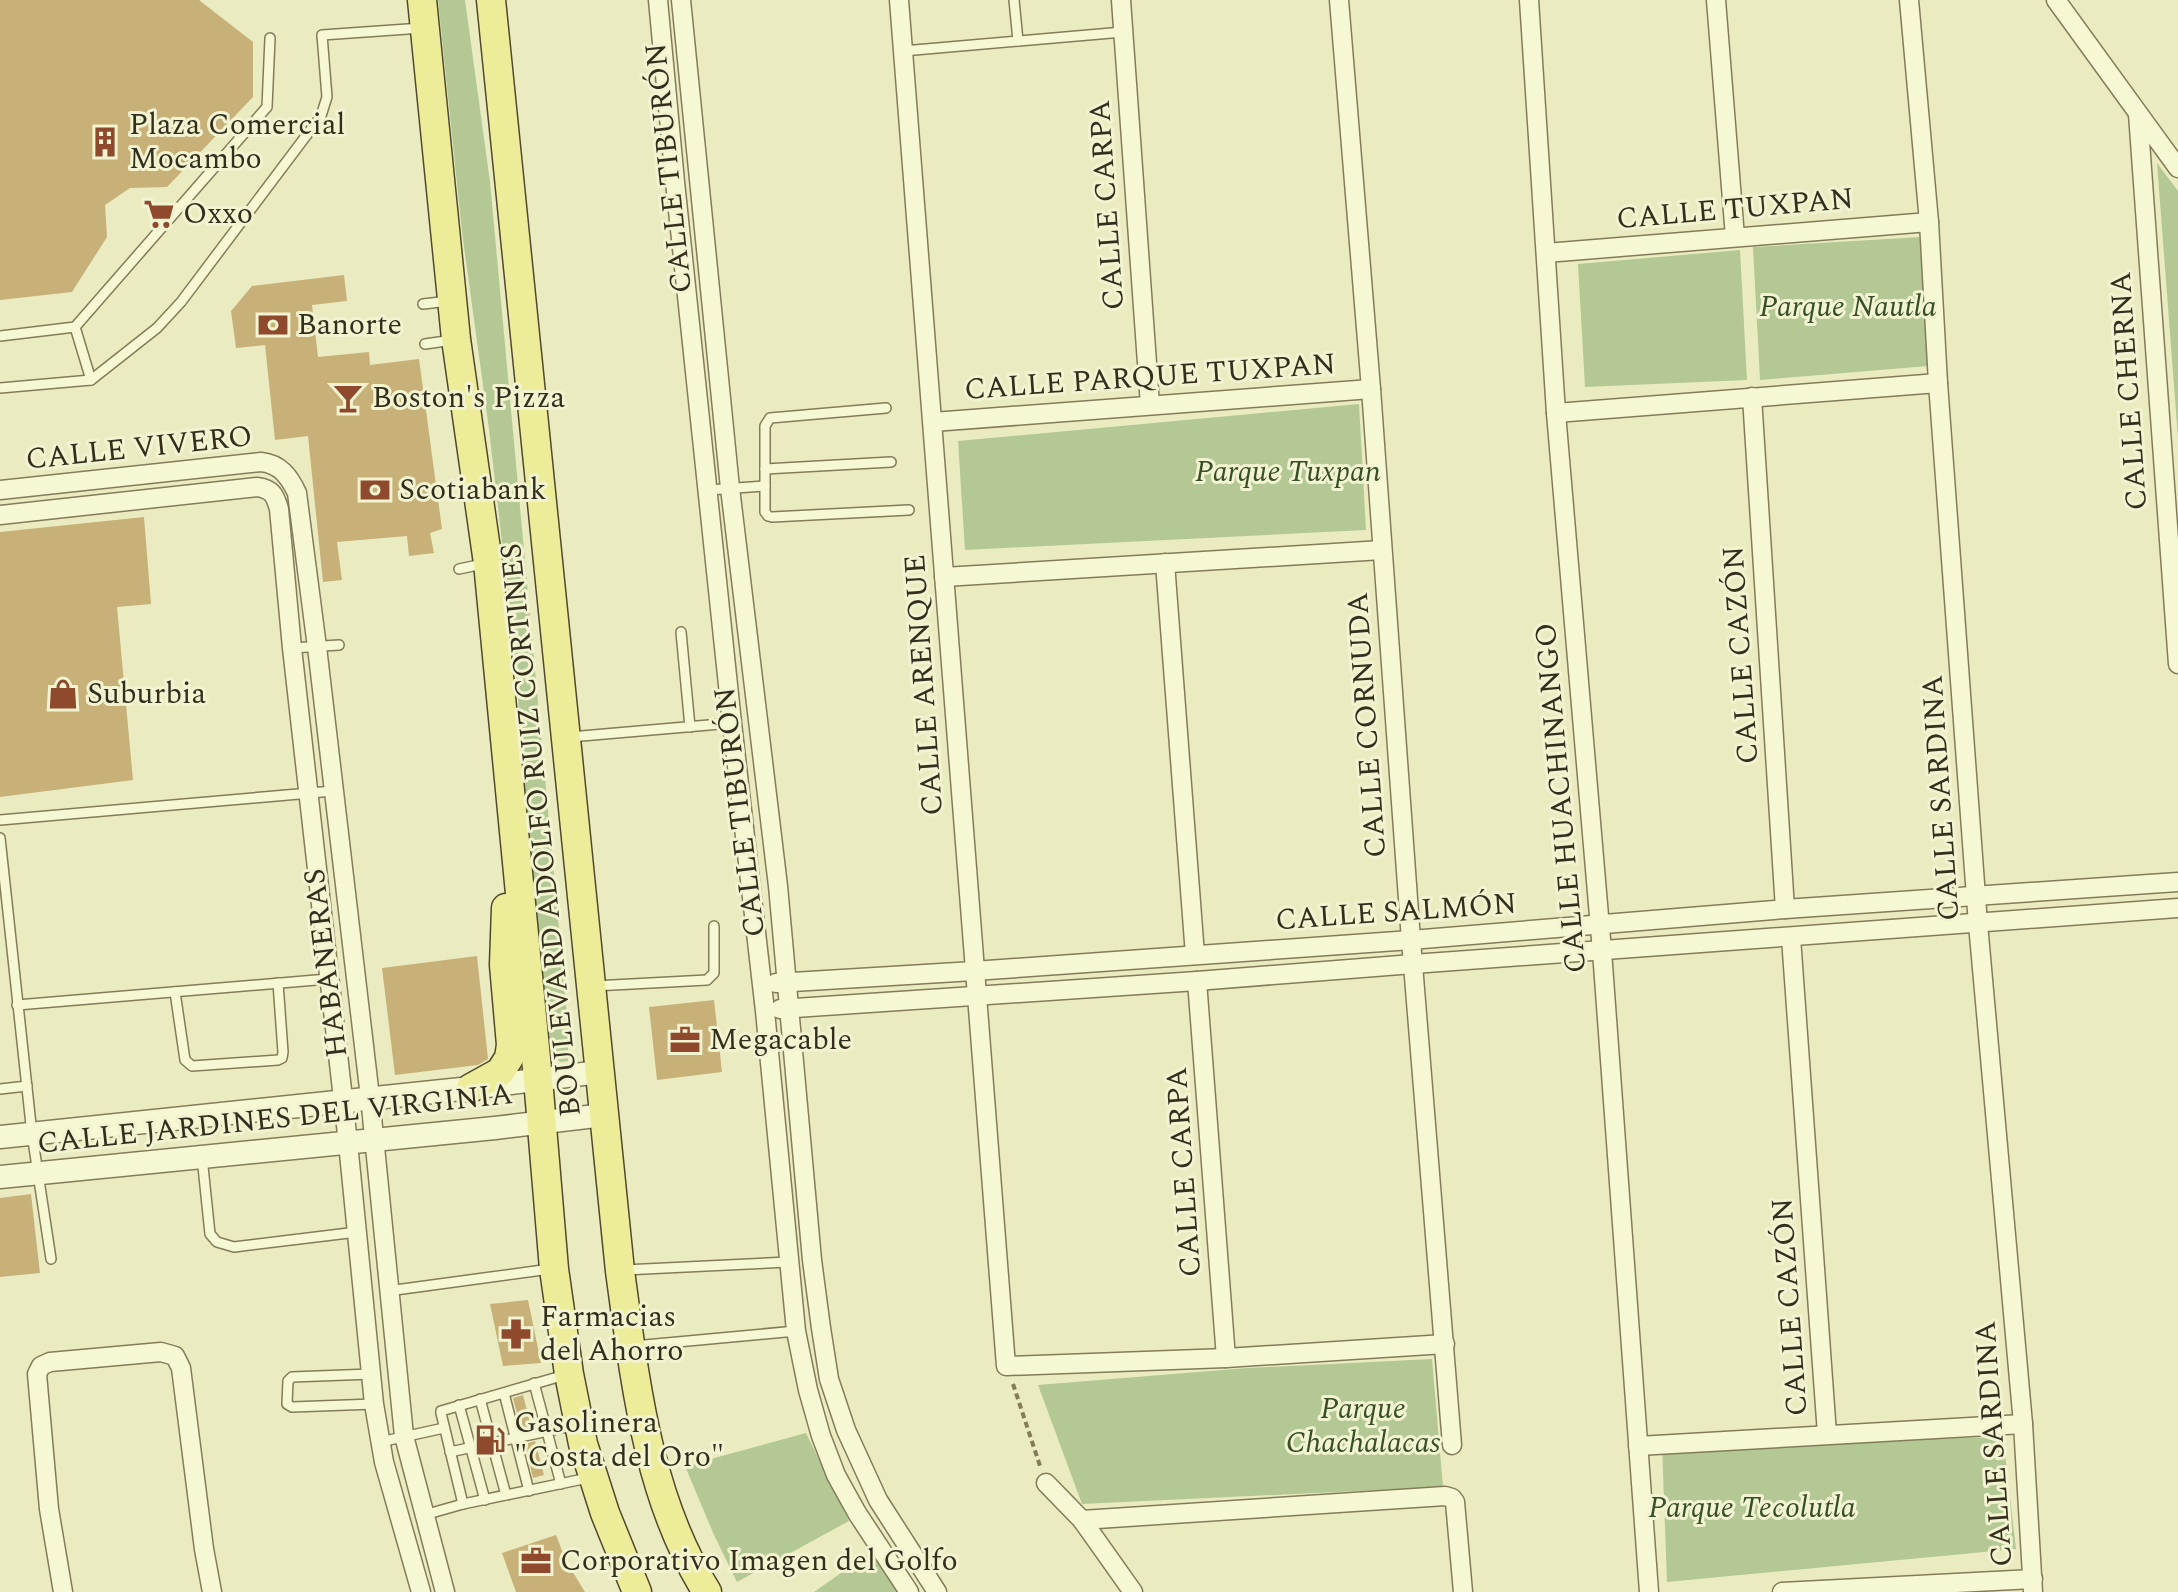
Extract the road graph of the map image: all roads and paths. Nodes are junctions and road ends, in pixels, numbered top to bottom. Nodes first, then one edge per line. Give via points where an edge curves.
1 (422, 0) edge
2 (491, 0) edge
3 (658, 0) edge
4 (681, 0) edge
5 (899, 0) edge
6 (1014, 0) edge
7 (1121, 0) edge
8 (1339, 0) edge
9 (1529, 0) edge
10 (1716, 0) edge
11 (1909, 0) edge
12 (2056, 0) edge
13 (426, 28) junction
14 (1123, 32) junction
15 (270, 38) dead end
16 (1018, 41) junction
17 (903, 51) junction
18 (2138, 114) junction
19 (2178, 168) edge
20 (698, 180) junction
21 (675, 182) junction
22 (1929, 222) junction
23 (1735, 237) junction
24 (1546, 253) junction
25 (452, 301) junction
26 (423, 304) dead end
27 (75, 327) junction
28 (0, 336) edge
29 (456, 339) junction
30 (425, 344) dead end
31 (91, 380) junction
32 (1938, 383) junction
33 (0, 388) edge
34 (1371, 389) junction
35 (1752, 397) junction
36 (1150, 405) junction
37 (886, 408) dead end
38 (1556, 413) junction
39 (933, 422) junction
40 (891, 462) dead end
41 (765, 469) junction
42 (283, 470) joint
43 (86, 480) junction
44 (765, 486) junction
45 (730, 488) junction
46 (0, 490) edge
47 (709, 490) junction
48 (274, 494) joint
49 (89, 505) junction
50 (909, 510) dead end
51 (0, 515) edge
52 (1382, 550) junction
53 (488, 563) junction
54 (1165, 563) junction
55 (459, 569) dead end
56 (2174, 574) edge
57 (944, 577) junction
58 (681, 632) dead end
59 (339, 645) dead end
60 (317, 647) junction
61 (292, 648) junction
62 (2178, 664) edge
63 (732, 723) junction
64 (690, 727) junction
65 (566, 737) junction
66 (333, 791) junction
67 (307, 793) junction
68 (512, 811) junction
69 (0, 820) edge
70 (0, 838) edge
71 (343, 876) junction
72 (317, 879) junction
73 (2178, 882) edge
74 (1976, 895) junction
75 (2178, 908) edge
76 (1785, 909) junction
77 (1599, 924) junction
78 (1978, 924) junction
79 (714, 926) dead end
80 (1791, 938) junction
81 (1411, 940) junction
82 (1602, 951) junction
83 (1195, 955) junction
84 (1413, 964) junction
85 (974, 971) junction
86 (328, 979) junction
87 (1197, 981) junction
88 (787, 982) junction
89 (278, 983) junction
90 (761, 984) junction
91 (590, 986) junction
92 (175, 992) junction
93 (977, 996) junction
94 (17, 1005) junction
95 (789, 1008) junction
96 (765, 1011) junction
97 (599, 1072) junction
98 (538, 1079) junction
99 (27, 1086) junction
100 (471, 1088) junction
101 (0, 1089) edge
102 (370, 1097) junction
103 (343, 1100) junction
104 (604, 1115) junction
105 (542, 1122) junction
106 (32, 1134) junction
107 (0, 1137) edge
108 (374, 1139) junction
109 (348, 1143) junction
110 (202, 1157) junction
111 (37, 1173) junction
112 (0, 1177) edge
113 (357, 1232) junction
114 (51, 1259) dead end
115 (788, 1262) junction
116 (554, 1269) junction
117 (620, 1271) junction
118 (388, 1291) junction
119 (796, 1331) junction
120 (1445, 1344) junction
121 (631, 1347) junction
122 (1226, 1358) junction
123 (1006, 1366) junction
124 (371, 1374) junction
125 (569, 1374) junction
126 (534, 1383) junction
127 (504, 1393) junction
128 (480, 1399) junction
129 (374, 1404) junction
130 (459, 1405) junction
131 (2023, 1424) junction
132 (579, 1425) junction
133 (444, 1428) junction
134 (547, 1432) junction
135 (1827, 1434) junction
136 (404, 1436) junction
137 (515, 1438) junction
138 (380, 1442) junction
139 (490, 1443) junction
140 (1452, 1445) dead end
141 (1638, 1446) junction
142 (470, 1448) junction
143 (450, 1452) junction
144 (594, 1477) junction
145 (1046, 1483) joint
146 (561, 1484) junction
147 (529, 1491) junction
148 (506, 1495) junction
149 (485, 1500) junction
150 (463, 1504) junction
151 (424, 1515) junction
152 (1082, 1520) junction
153 (2033, 1586) edge
154 (1838, 1590) edge
155 (63, 1592) edge
156 (212, 1592) edge
157 (421, 1592) edge
158 (445, 1592) edge
159 (637, 1592) edge
160 (707, 1592) edge
161 (909, 1592) edge
162 (937, 1592) edge
163 (1133, 1592) edge
164 (1463, 1592) edge
165 (1649, 1592) edge
166 (1782, 1592) edge

1 - 13 main road, BOULEVARD ADOLFO RUIZ CORTINES
2 - 65 main road, BOULEVARD ADOLFO RUIZ CORTINES
3 - 21 street, CALLE TIBURÓN
4 - 20 street, CALLE TIBURÓN
5 - 17 street, CALLE ARENQUE
6 - 16 lane
7 - 14 street, CALLE CARPA
8 - 34 street, CALLE CORNUDA
9 - 24 street, CALLE HUACHINANGO
10 - 23 street
11 - 22 street, CALLE SARDINA
12 - 18 street
13 - 25 main road, BOULEVARD ADOLFO RUIZ CORTINES
13 - 31 lane via 322,35 327,97 321,116 181,302
14 - 16 lane
14 - 36 street, CALLE CARPA
15 - 27 lane via 267,107
16 - 17 lane
17 - 39 street, CALLE ARENQUE
18 - 19 street
18 - 56 street, CALLE CHERNA
20 - 21 street
20 - 45 street, CALLE TIBURÓN
21 - 47 street, CALLE TIBURÓN
22 - 23 street, CALLE TUXPAN
22 - 32 street, CALLE SARDINA
23 - 24 street, CALLE TUXPAN
24 - 38 street, CALLE HUACHINANGO
25 - 26 lane
25 - 29 main road, BOULEVARD ADOLFO RUIZ CORTINES
27 - 28 lane
27 - 31 lane
29 - 30 lane
29 - 53 main road, BOULEVARD ADOLFO RUIZ CORTINES
31 - 33 lane
32 - 35 street
32 - 74 street, CALLE SARDINA
34 - 36 street, CALLE PARQUE TUXPAN
34 - 52 street, CALLE CORNUDA
35 - 38 street
35 - 76 street, CALLE CAZÓN
36 - 39 street, CALLE PARQUE TUXPAN
37 - 41 lane via 770,418 765,426
38 - 77 street, CALLE HUACHINANGO
39 - 57 street, CALLE ARENQUE
40 - 41 lane
41 - 44 lane
42 - 43 street, CALLE VIVERO via 261,462
42 - 60 street, HABANERAS via 297,493
43 - 46 street, CALLE VIVERO
43 - 49 street
44 - 45 lane
44 - 50 lane via 765,512 772,517
45 - 47 lane
45 - 88 street, CALLE TIBURÓN
47 - 63 street, CALLE TIBURÓN
48 - 49 street, CALLE VIVERO via 257,487
48 - 61 street, HABANERAS
49 - 51 street, CALLE VIVERO
52 - 54 street
52 - 81 street, CALLE CORNUDA
53 - 55 lane
53 - 68 main road, BOULEVARD ADOLFO RUIZ CORTINES
54 - 57 street
54 - 83 street
56 - 62 street, CALLE CHERNA
57 - 85 street, CALLE ARENQUE
58 - 64 lane
59 - 60 lane
60 - 61 lane
60 - 66 street, HABANERAS
61 - 67 street, HABANERAS
63 - 64 lane
63 - 90 street, CALLE TIBURÓN
64 - 65 lane
65 - 91 main road, BOULEVARD ADOLFO RUIZ CORTINES
66 - 67 lane
66 - 71 street, HABANERAS
67 - 69 lane
67 - 72 street, HABANERAS
68 - 98 main road, BOULEVARD ADOLFO RUIZ CORTINES
68 - 100 main road via 504,965 511,1045 500,1072
70 - 94 lane
71 - 72 street
71 - 102 street, HABANERAS
72 - 86 street, HABANERAS
73 - 74 street, CALLE SALMÓN
74 - 76 street, CALLE SALMÓN
74 - 78 street, CALLE SARDINA
75 - 78 street, CALLE SALMÓN
76 - 77 street, CALLE SALMÓN
77 - 81 street, CALLE SALMÓN
77 - 82 street, CALLE HUACHINANGO
78 - 80 street, CALLE SALMÓN
78 - 131 street, CALLE SARDINA
79 - 91 lane via 714,973 707,980
80 - 82 street, CALLE SALMÓN
80 - 135 street, CALLE CAZÓN
81 - 83 street, CALLE SALMÓN
81 - 84 street, CALLE CORNUDA
82 - 84 street, CALLE SALMÓN
82 - 141 street, CALLE HUACHINANGO
83 - 85 street, CALLE SALMÓN
84 - 87 street, CALLE SALMÓN
84 - 120 street, CALLE CORNUDA
85 - 88 street, CALLE SALMÓN
85 - 93 street, CALLE ARENQUE
86 - 89 lane
86 - 103 street, HABANERAS
87 - 93 street, CALLE SALMÓN
87 - 122 street, CALLE CARPA
88 - 90 street, CALLE SALMÓN
88 - 95 street, CALLE TIBURÓN
89 - 92 lane
89 - 92 lane via 278,1060 187,1064
90 - 96 street, CALLE TIBURÓN
91 - 97 main road, BOULEVARD ADOLFO RUIZ CORTINES
92 - 94 lane
93 - 95 street, CALLE SALMÓN
93 - 123 street, CALLE ARENQUE
94 - 99 lane
95 - 96 street, CALLE SALMÓN
95 - 162 street, CALLE TIBURÓN via 812,1260 834,1398 878,1500
96 - 115 street, CALLE TIBURÓN
97 - 98 street, CALLE JARDINES DEL VIRGINIA
97 - 104 main road, BOULEVARD ADOLFO RUIZ CORTINES
98 - 100 street, CALLE JARDINES DEL VIRGINIA
98 - 105 main road, BOULEVARD ADOLFO RUIZ CORTINES
99 - 101 lane
99 - 106 lane
100 - 102 street, CALLE JARDINES DEL VIRGINIA
102 - 103 street, CALLE JARDINES DEL VIRGINIA
102 - 108 street, HABANERAS
103 - 106 street, CALLE JARDINES DEL VIRGINIA
103 - 109 street, HABANERAS
104 - 105 street, CALLE JARDINES DEL VIRGINIA
104 - 117 main road, BOULEVARD ADOLFO RUIZ CORTINES
105 - 108 street, CALLE JARDINES DEL VIRGINIA
105 - 116 main road, BOULEVARD ADOLFO RUIZ CORTINES
106 - 107 street, CALLE JARDINES DEL VIRGINIA
106 - 111 lane
108 - 109 street, CALLE JARDINES DEL VIRGINIA
108 - 118 street, HABANERAS
109 - 110 street, CALLE JARDINES DEL VIRGINIA
109 - 113 street, HABANERAS
110 - 111 street, CALLE JARDINES DEL VIRGINIA
110 - 113 lane via 210,1234 217,1242 234,1247
111 - 112 street, CALLE JARDINES DEL VIRGINIA
111 - 114 lane
113 - 124 street, HABANERAS
115 - 117 lane
115 - 119 street, CALLE TIBURÓN
116 - 118 lane
116 - 125 main road, BOULEVARD ADOLFO RUIZ CORTINES
117 - 121 main road, BOULEVARD ADOLFO RUIZ CORTINES
118 - 136 street, HABANERAS
119 - 121 lane
119 - 161 street, CALLE TIBURÓN via 808,1390 836,1475
120 - 122 street
120 - 140 street, CALLE CORNUDA
121 - 160 main road, BOULEVARD ADOLFO RUIZ CORTINES via 658,1477 675,1531
122 - 123 street
123 - 145 path
124 - 129 street, HABANERAS
124 - 129 lane via 292,1377 287,1404
125 - 126 lane
125 - 132 main road, BOULEVARD ADOLFO RUIZ CORTINES
126 - 127 lane
126 - 134 lane
127 - 128 lane
127 - 137 lane
128 - 130 lane
128 - 139 lane
129 - 138 street, HABANERAS
130 - 133 lane via 441,1411
130 - 142 lane
131 - 135 street
131 - 153 street, CALLE SARDINA
132 - 134 lane
132 - 144 main road, BOULEVARD ADOLFO RUIZ CORTINES
133 - 136 lane
133 - 143 lane
134 - 137 lane
134 - 146 lane
135 - 141 street
136 - 138 lane
136 - 151 street, HABANERAS
137 - 139 lane
137 - 147 lane
138 - 157 street, HABANERAS
139 - 142 lane
139 - 148 lane
141 - 165 street, CALLE HUACHINANGO
142 - 143 lane
142 - 149 lane
143 - 150 lane
144 - 146 lane
144 - 159 main road, BOULEVARD ADOLFO RUIZ CORTINES
145 - 152 street
146 - 147 lane
147 - 148 lane
148 - 149 lane
149 - 150 lane
150 - 151 lane
151 - 158 street, HABANERAS
152 - 163 street
152 - 164 street via 1445,1496 1455,1502
153 - 154 street
154 - 166 street
155 - 156 street via 49,1509 37,1374 50,1362 161,1352 175,1356 181,1368

